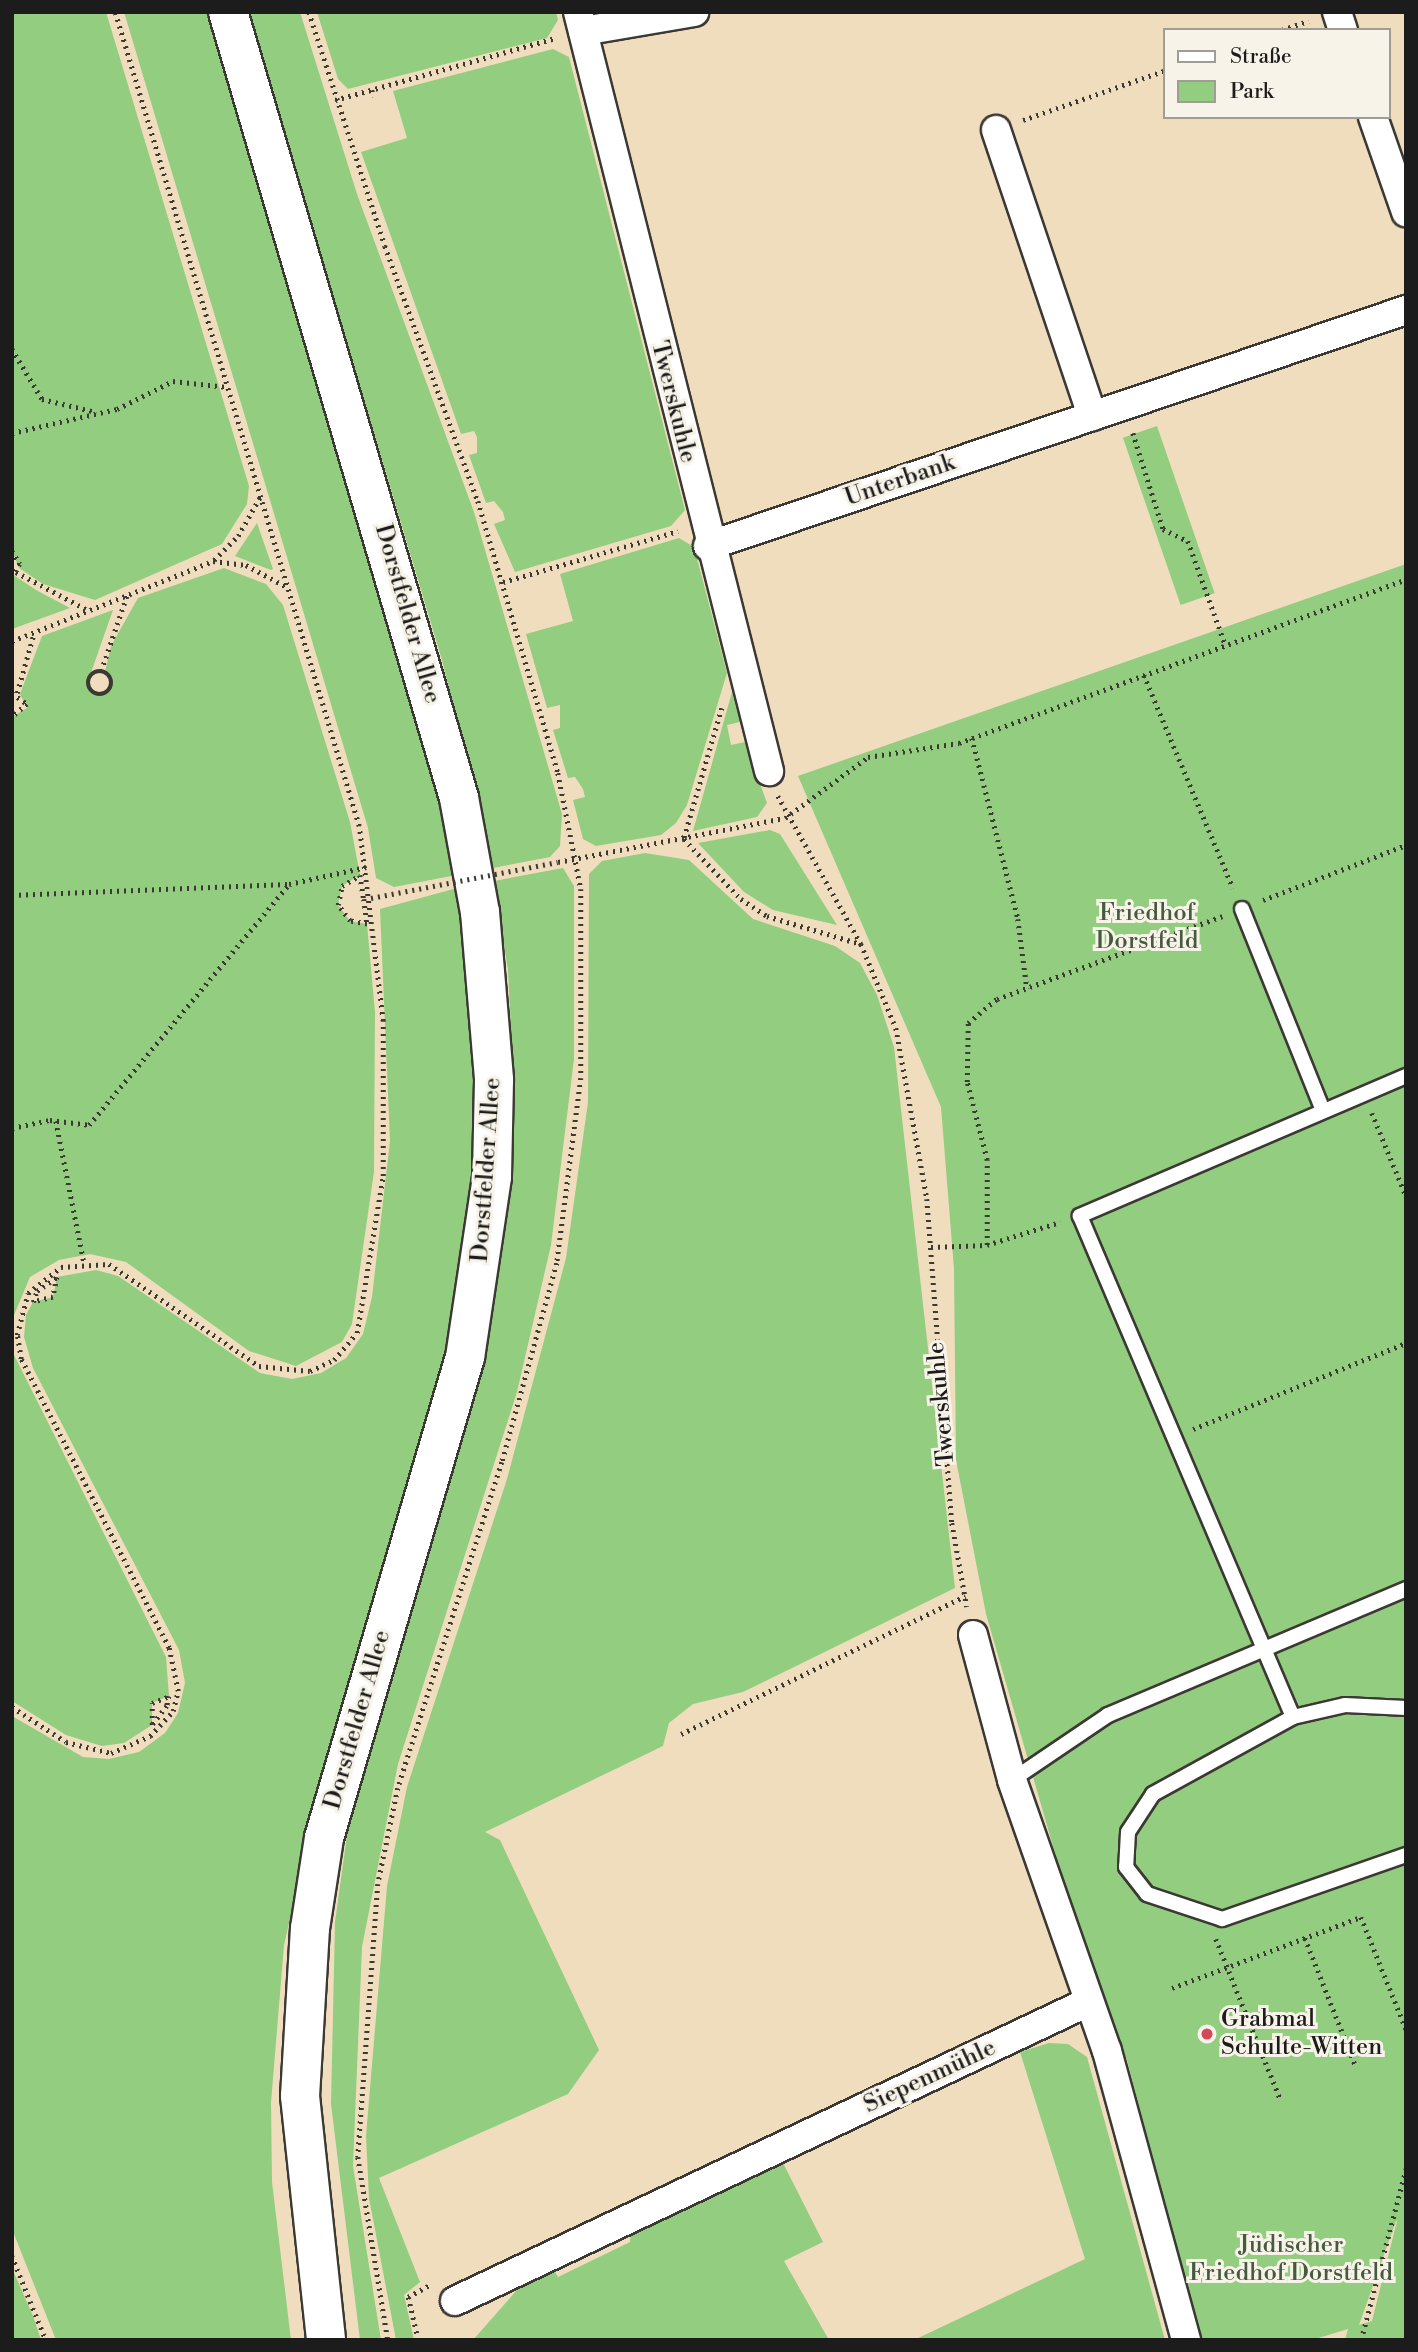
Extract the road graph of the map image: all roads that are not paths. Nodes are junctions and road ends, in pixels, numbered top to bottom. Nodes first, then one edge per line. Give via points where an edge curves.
1 (228, 12) edge
2 (694, 12) edge
3 (580, 22) edge
4 (1374, 119) edge
5 (996, 130) road end
6 (1406, 212) edge
7 (1406, 310) edge
8 (1092, 416) junction
9 (705, 535) junction
10 (769, 771) dead end
11 (1242, 909) road end
12 (1406, 1076) edge
13 (1322, 1108) junction
14 (1406, 1589) edge
15 (973, 1635) road end
16 (1263, 1648) junction
17 (1406, 1708) edge
18 (1293, 1717) junction
19 (1012, 1780) junction
20 (1406, 1855) edge
21 (1086, 2003) junction
22 (455, 2301) dead end
23 (326, 2340) edge
24 (1186, 2340) edge

1 - 23 main road, Dorstfelder Allee via 458,798 480,912 495,1080 491,1190 465,1357 324,1838 310,1928 300,2096
2 - 3 street
3 - 9 street, Twerskuhle
4 - 6 street
5 - 8 street
7 - 8 street, Unterbank
8 - 9 street, Unterbank
9 - 10 street, Twerskuhle
11 - 13 lane
12 - 13 lane
13 - 16 lane via 1080,1216
14 - 16 lane
15 - 19 street
16 - 18 lane
16 - 19 lane via 1108,1716
17 - 18 lane via 1345,1705
18 - 20 lane via 1171,1781 1142,1807 1123,1851 1135,1882 1173,1908 1208,1917 1239,1918
19 - 21 street
21 - 22 street, Siepenmühle
21 - 24 street via 1107,2051

